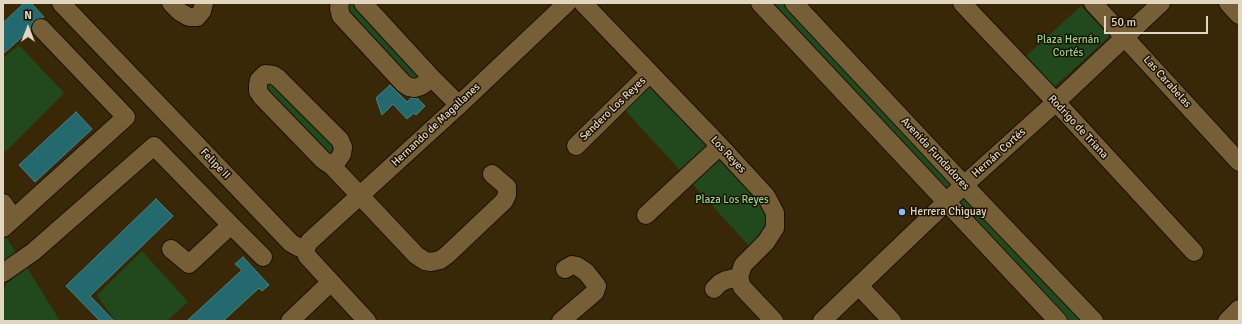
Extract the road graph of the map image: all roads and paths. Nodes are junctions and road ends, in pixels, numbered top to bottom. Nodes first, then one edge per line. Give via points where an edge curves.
1 (61, 3) edge
2 (172, 3) edge
3 (204, 3) edge
4 (340, 3) edge
5 (363, 3) edge
6 (567, 3) edge
7 (583, 3) edge
8 (760, 3) edge
9 (794, 3) edge
10 (962, 3) edge
11 (1093, 3) edge
12 (1161, 3) edge
13 (1228, 3) edge
14 (1239, 15) edge
15 (41, 28) dead end
16 (1125, 36) junction
17 (650, 73) junction
18 (432, 78) junction
19 (1056, 102) junction
20 (459, 105) junction
21 (576, 146) dead end
22 (720, 146) junction
23 (1239, 162) edge
24 (333, 167) junction
25 (492, 174) dead end
26 (964, 185) junction
27 (360, 196) junction
28 (946, 202) junction
29 (3, 203) edge
30 (646, 215) dead end
31 (8, 223) edge
32 (231, 225) junction
33 (306, 247) junction
34 (171, 248) dead end
35 (1194, 252) dead end
36 (263, 257) dead end
37 (565, 269) dead end
38 (3, 273) edge
39 (739, 276) junction
40 (331, 282) junction
41 (859, 286) junction
42 (714, 289) dead end
43 (1239, 309) edge
44 (290, 321) edge
45 (366, 321) edge
46 (562, 321) edge
47 (774, 321) edge
48 (822, 321) edge
49 (892, 321) edge
50 (1058, 321) edge
51 (1094, 321) edge
52 (1227, 321) edge

1 - 33 street, Felipe II via 291,243 298,247
2 - 3 street via 180,12 190,17 197,17
4 - 18 street via 341,16 404,84 415,88
5 - 18 street
6 - 20 street, Hernando de Magallanes
7 - 17 street, Los Reyes
8 - 28 street
9 - 26 street, Avenida Fundadores
10 - 19 street, Rodrigo de Triana
11 - 16 street, Las Carabelas
12 - 16 street, Hernán Cortés
13 - 14 street
15 - 31 street via 126,117
16 - 19 street, Hernán Cortés
16 - 23 street, Las Carabelas
17 - 21 street, Sendero Los Reyes
17 - 22 street, Los Reyes
18 - 20 street
19 - 26 street, Hernán Cortés
19 - 35 street, Rodrigo de Triana
20 - 27 street, Hernando de Magallanes
22 - 30 street
22 - 39 street, Los Reyes via 766,196 775,213 775,228 766,242 743,265
24 - 24 street via 342,154 340,140 278,78 273,74 265,74 258,85 262,97 323,160
24 - 27 street
25 - 27 street via 507,187 508,195 504,201 447,255 431,262 424,261 416,255
26 - 28 street, Hernán Cortés
26 - 51 street, Avenida Fundadores
27 - 33 street, Hernando de Magallanes
28 - 41 street, Hernán Cortés
28 - 50 street
29 - 31 street
32 - 34 street via 189,264
32 - 36 street
32 - 38 street via 154,146 32,252
33 - 40 street via 308,256
37 - 46 street via 572,265 577,266 586,272 597,286 595,292
39 - 42 street via 720,283
39 - 47 street via 742,287
40 - 44 street
40 - 45 street
41 - 48 street, Hernán Cortés
41 - 49 street
43 - 52 street

